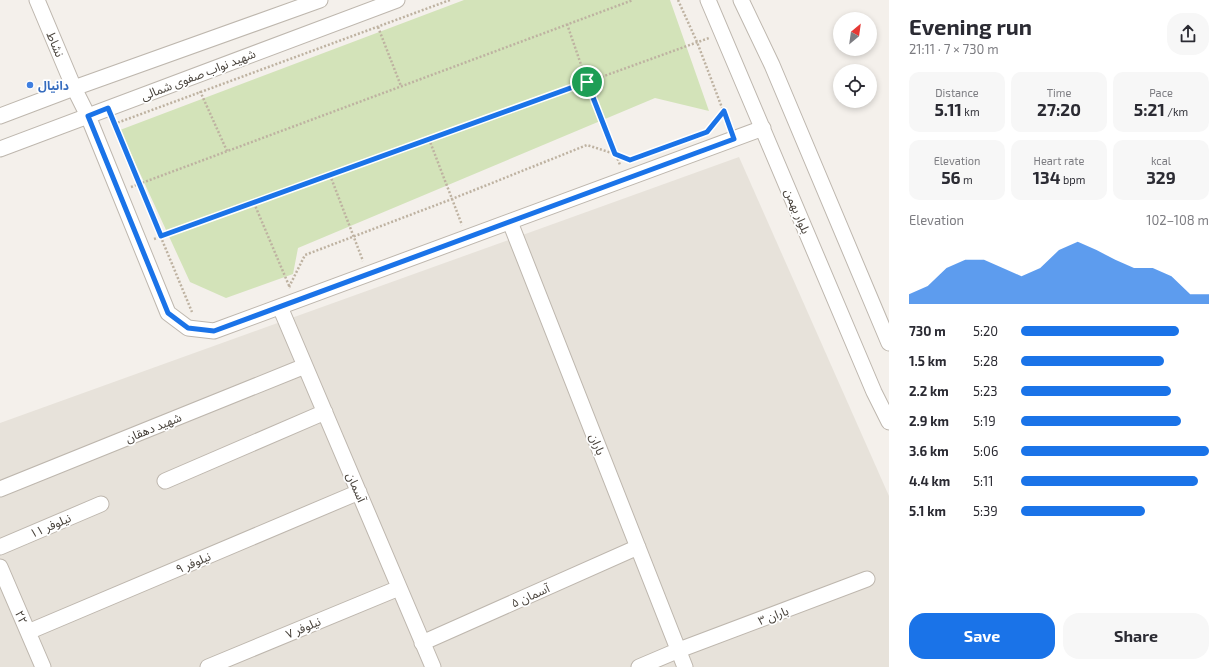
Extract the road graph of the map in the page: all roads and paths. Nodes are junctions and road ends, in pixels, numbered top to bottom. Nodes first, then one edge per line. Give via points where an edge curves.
1 (38, 0) edge
2 (320, 0) edge
3 (397, 0) edge
4 (450, 0) edge
5 (633, 0) edge
6 (678, 0) edge
7 (708, 0) edge
8 (741, 0) edge
9 (372, 9) junction
10 (567, 24) junction
11 (378, 27) junction
12 (722, 33) junction
13 (697, 42) junction
14 (193, 76) junction
15 (587, 82) junction
16 (401, 86) junction
17 (74, 88) junction
18 (201, 93) junction
19 (108, 108) junction
20 (724, 111) junction
21 (0, 116) edge
22 (88, 116) junction
23 (114, 124) junction
24 (763, 128) junction
25 (707, 132) dead end
26 (429, 139) junction
27 (734, 139) junction
28 (0, 149) edge
29 (227, 151) junction
30 (615, 154) junction
31 (637, 157) dead end
32 (330, 175) junction
33 (625, 179) junction
34 (139, 184) junction
35 (118, 191) junction
36 (452, 199) junction
37 (254, 203) junction
38 (510, 222) junction
39 (161, 236) junction
40 (353, 236) junction
41 (467, 237) junction
42 (140, 244) junction
43 (368, 274) junction
44 (289, 287) junction
45 (282, 290) dead end
46 (295, 301) junction
47 (280, 306) junction
48 (197, 313) dead end
49 (889, 343) edge
50 (305, 366) junction
51 (325, 412) junction
52 (889, 422) edge
53 (165, 481) dead end
54 (0, 489) edge
55 (359, 492) junction
56 (101, 504) dead end
57 (0, 547) edge
58 (638, 548) junction
59 (0, 567) edge
60 (867, 578) dead end
61 (399, 588) junction
62 (28, 632) junction
63 (422, 643) junction
64 (679, 650) junction
65 (43, 667) edge
66 (208, 667) edge
67 (432, 667) edge
68 (639, 667) edge
69 (685, 667) edge

1 - 17 street, نشاط
2 - 17 street
3 - 9 street, شهید نواب صفوی شمالی
4 - 11 path
5 - 10 path
6 - 13 path
7 - 12 street, بلوار بهمن
8 - 49 street via 775,72
9 - 11 path
9 - 14 street, شهید نواب صفوی شمالی
10 - 15 path
10 - 16 path
11 - 16 path
11 - 18 path
12 - 13 path
12 - 24 street, بلوار بهمن
13 - 15 path
13 - 20 path
14 - 18 path
14 - 19 street, شهید نواب صفوی شمالی
15 - 26 path
15 - 30 path
16 - 29 path
17 - 21 street
17 - 22 street, نشاط
18 - 23 path
18 - 29 path
19 - 22 street, شهید نواب صفوی شمالی
19 - 23 path
20 - 25 path
20 - 27 path
22 - 28 street, شهید نواب صفوی شمالی
22 - 35 street, نشاط
23 - 34 path
24 - 27 street
24 - 52 street, بلوار بهمن
26 - 32 path
26 - 36 path
27 - 33 street
29 - 34 path
30 - 31 path via 630,160
30 - 33 path
30 - 36 path via 587,145
32 - 37 path
32 - 40 path
33 - 38 street
34 - 35 path
34 - 39 path
35 - 42 street, نشاط
36 - 40 path
36 - 41 path
37 - 39 path
37 - 44 path
38 - 41 street
38 - 58 street, باران
39 - 42 path
39 - 48 path via 192,312
40 - 43 path
40 - 44 path via 305,255
41 - 43 street
42 - 47 street, نشاط via 168,313 188,328 214,331
43 - 46 street
44 - 45 path
44 - 46 path
46 - 47 street
47 - 50 street, آسمان
50 - 51 street, آسمان
50 - 54 street, شهید دهقان
51 - 53 street
51 - 55 street, آسمان
55 - 61 street, آسمان
55 - 62 street, نیلوفر ۹
56 - 57 street, نیلوفر ۱۱
58 - 63 street, آسمان ۵
58 - 64 street, باران
59 - 62 street, ۲۲
60 - 64 street, باران ۳
61 - 63 street, آسمان
61 - 66 street, نیلوفر ۷
62 - 65 street, ۲۲
63 - 67 street, آسمان
64 - 68 street, باران ۳
64 - 69 street, باران

